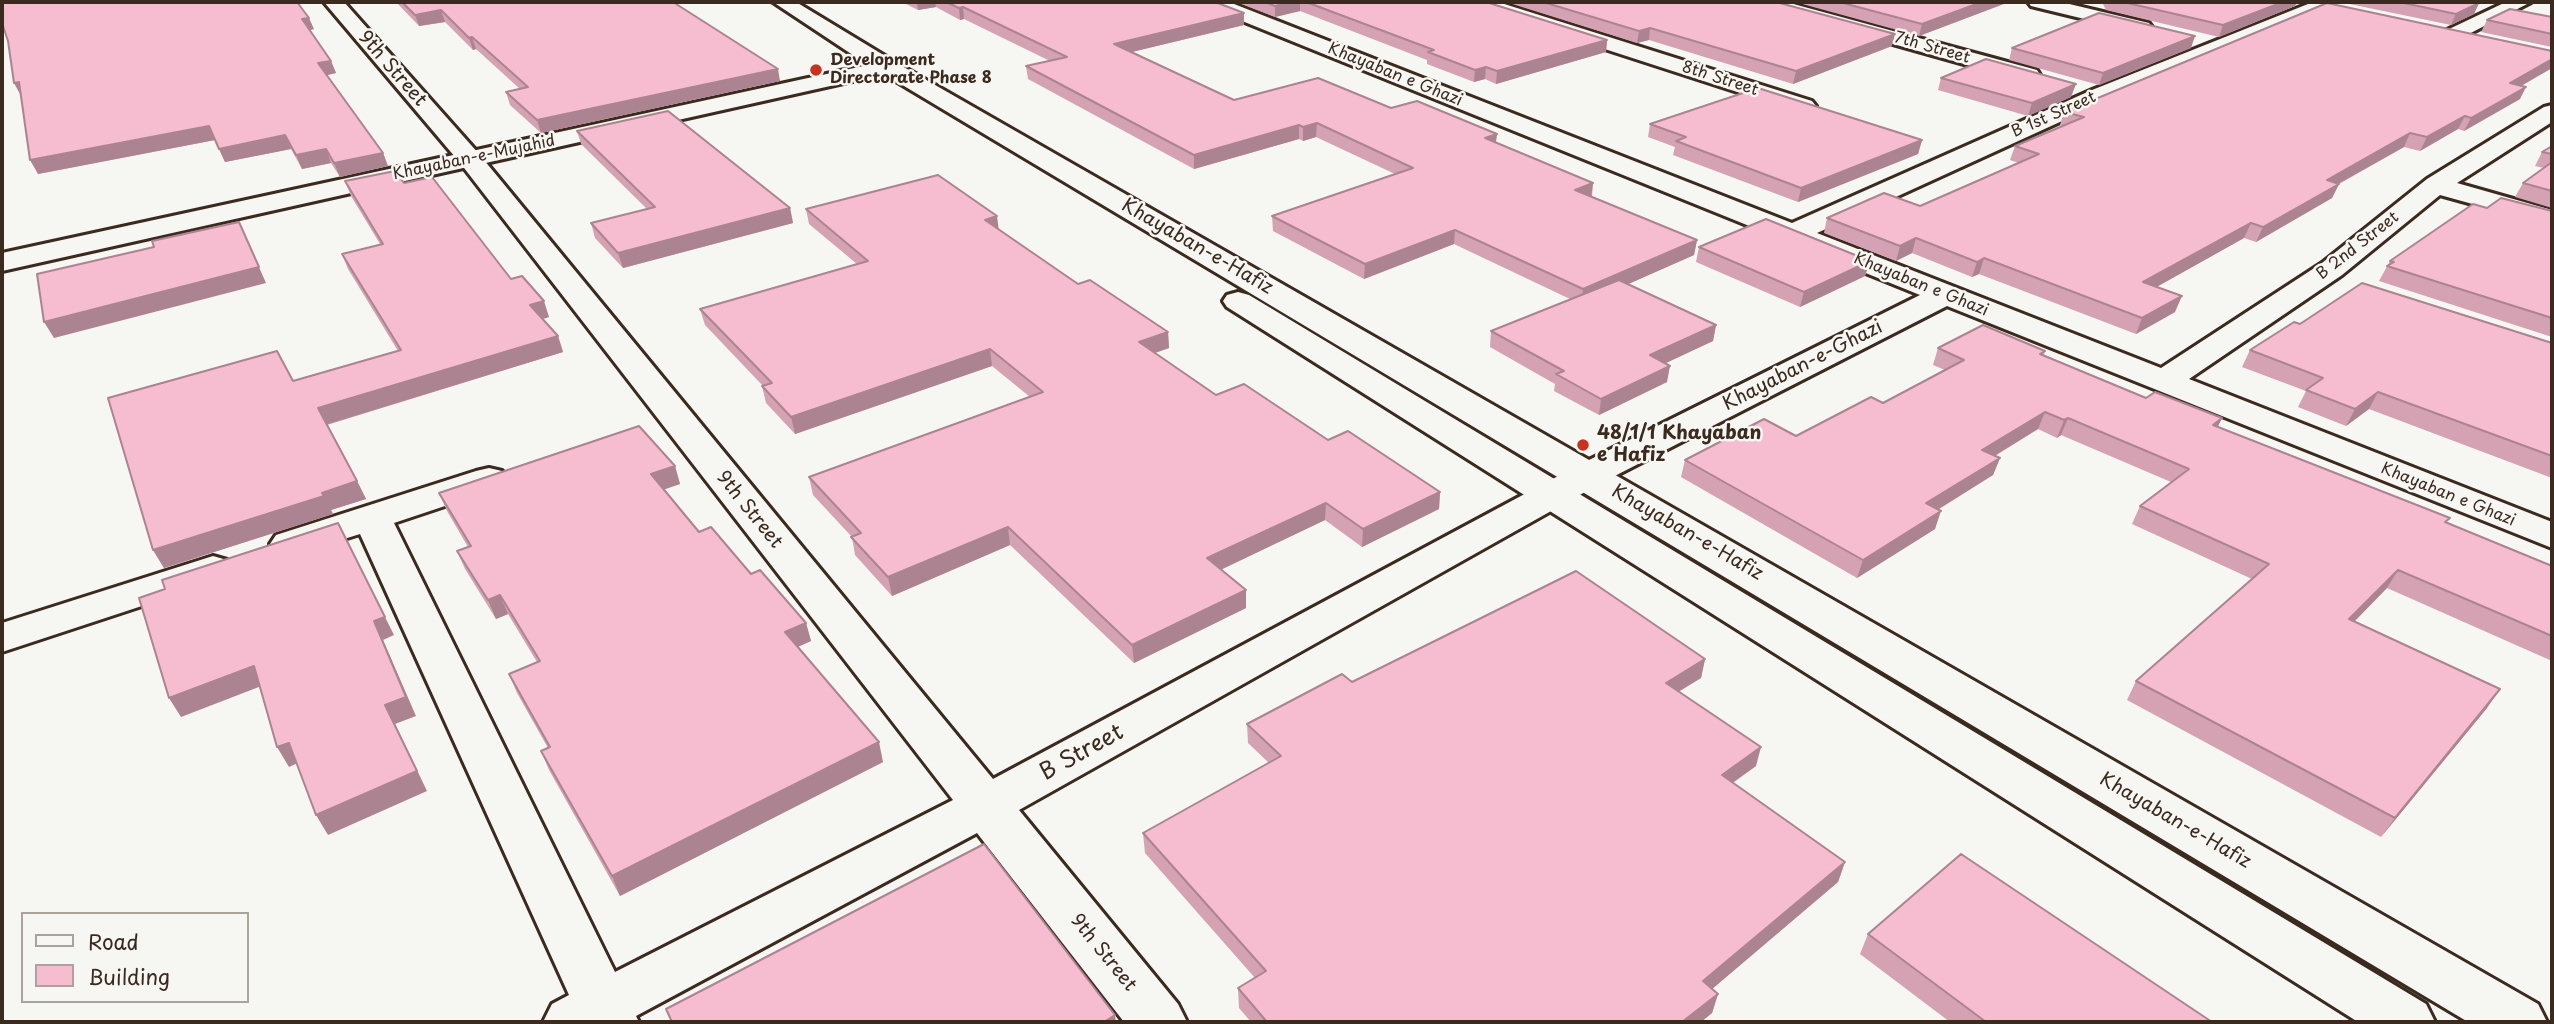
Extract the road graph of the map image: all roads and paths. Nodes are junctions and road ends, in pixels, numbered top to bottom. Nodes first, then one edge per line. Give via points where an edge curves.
1 (334, 2) edge
2 (1212, 2) edge
3 (1479, 2) edge
4 (1765, 2) edge
5 (2038, 2) edge
6 (2521, 2) edge
7 (771, 3) edge
8 (2319, 5) edge
9 (2167, 33) edge
10 (2193, 39) edge
11 (2491, 42) edge
12 (2219, 46) junction
13 (875, 69) junction
14 (2046, 80) edge
15 (2073, 88) edge
16 (2099, 95) junction
17 (1828, 113) edge
18 (2546, 121) edge
19 (1934, 147) dead end
20 (1960, 156) junction
21 (470, 159) junction
22 (2436, 185) junction
23 (2552, 218) edge
24 (1793, 234) junction
25 (2, 262) edge
26 (2322, 275) junction
27 (2360, 288) edge
28 (1944, 295) junction
29 (2164, 381) junction
30 (676, 418) junction
31 (637, 431) edge
32 (517, 470) edge
33 (1570, 485) junction
34 (372, 518) junction
35 (2552, 537) edge
36 (2, 638) edge
37 (985, 807) junction
38 (595, 1017) edge
39 (1158, 1022) edge
40 (2406, 1022) edge
41 (2518, 1022) edge

1 - 21 street, 9th Street
2 - 24 street, Khayaban e Ghazi
3 - 17 street, 8th Street
4 - 14 street, 7th Street
5 - 9 street
6 - 11 street via 2447,33
7 - 13 street, Khayaban-e-Hafiz
8 - 12 street, B 1st Street
10 - 12 street
12 - 16 street, B 1st Street
13 - 21 street, Khayaban-e-Mujahid
13 - 33 street, Khayaban-e-Hafiz
15 - 16 street
16 - 20 street, B 1st Street
18 - 22 street, B 2nd Street
19 - 20 street
20 - 24 street, B 1st Street
21 - 25 street, Khayaban-e-Mujahid
21 - 30 street, 9th Street
22 - 23 street
22 - 26 street, B 2nd Street
24 - 28 street, Khayaban e Ghazi
26 - 27 street
26 - 29 street, B 2nd Street
28 - 29 street, Khayaban e Ghazi
28 - 33 street, Khayaban-e-Ghazi
29 - 35 street, Khayaban e Ghazi
30 - 31 street
30 - 37 street, 9th Street
32 - 34 street
33 - 37 street, B Street
33 - 40 street, Khayaban-e-Hafiz
33 - 41 street, Khayaban-e-Hafiz
34 - 36 street
34 - 38 street
37 - 38 street, B Street
37 - 39 street, 9th Street

